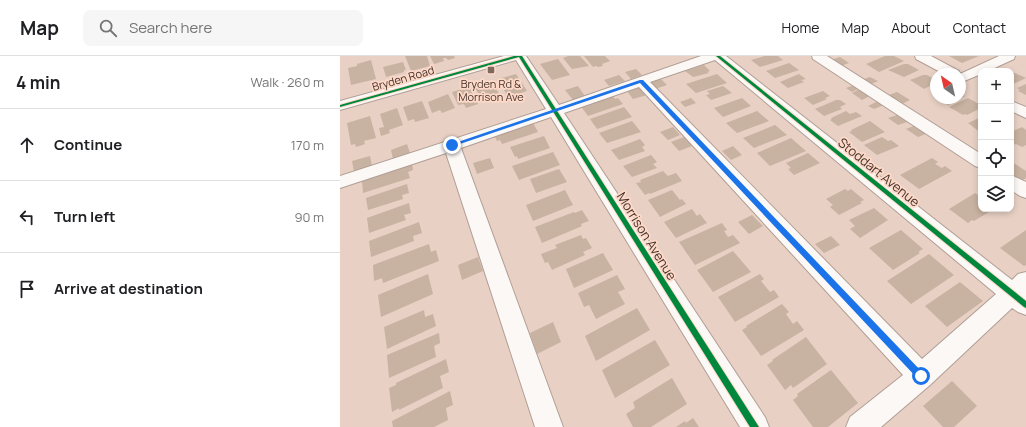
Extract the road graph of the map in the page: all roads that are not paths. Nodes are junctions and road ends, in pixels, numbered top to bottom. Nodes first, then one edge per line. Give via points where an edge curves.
1 (519, 56) edge
2 (713, 56) edge
3 (718, 56) edge
4 (818, 56) edge
5 (921, 56) edge
6 (1009, 56) edge
7 (944, 68) edge
8 (966, 73) edge
9 (966, 80) edge
10 (641, 81) junction
11 (975, 85) dead end
12 (340, 106) edge
13 (1014, 107) edge
14 (555, 111) junction
15 (1026, 113) edge
16 (452, 145) junction
17 (978, 160) edge
18 (340, 182) edge
19 (1014, 183) edge
20 (1026, 190) edge
21 (1021, 293) edge
22 (921, 376) junction
23 (549, 427) edge
24 (755, 427) edge
25 (860, 427) edge

1 - 12 street, Bryden Road
1 - 14 street, Morrison Avenue
2 - 10 street
3 - 21 street, Stoddart Avenue
4 - 17 street
5 - 7 street
6 - 8 street
9 - 11 street
10 - 14 street
10 - 22 street
13 - 15 street
14 - 16 street
14 - 24 street, Morrison Avenue
16 - 18 street
16 - 23 street
19 - 20 street
21 - 22 street
22 - 25 street

